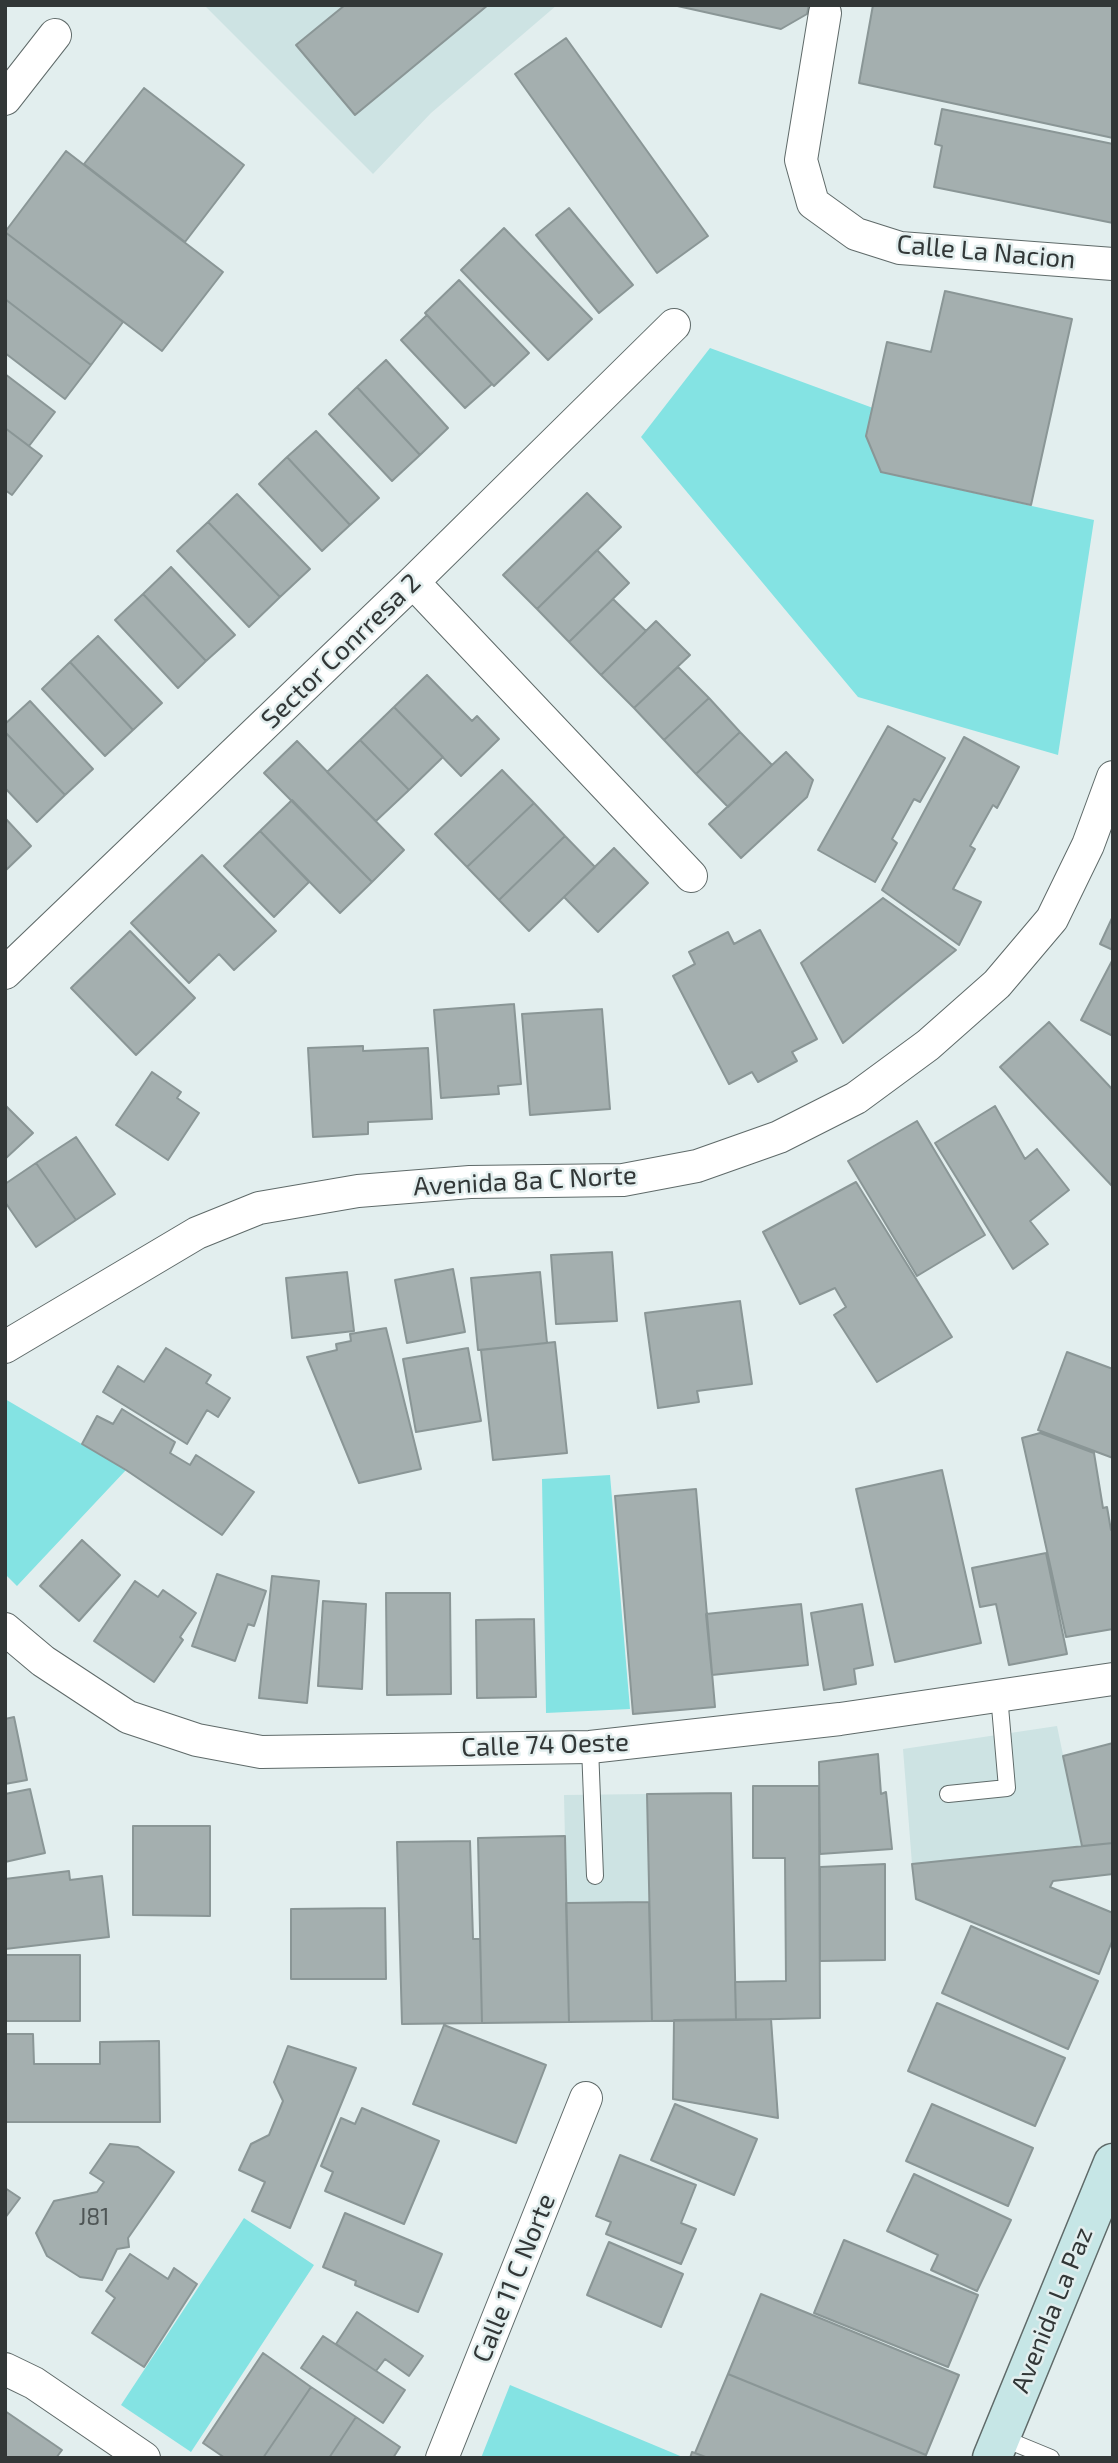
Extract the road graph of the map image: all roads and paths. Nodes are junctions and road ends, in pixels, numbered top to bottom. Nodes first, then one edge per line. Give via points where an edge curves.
1 (825, 13) dead end
2 (55, 35) dead end
3 (5, 99) edge
4 (1113, 264) edge
5 (674, 325) dead end
6 (413, 582) junction
7 (1113, 777) edge
8 (691, 876) dead end
9 (5, 973) edge
10 (5, 1347) edge
11 (5, 1629) edge
12 (1113, 1679) edge
13 (999, 1695) junction
14 (590, 1747) junction
15 (948, 1794) dead end
16 (596, 1877) dead end
17 (586, 2098) dead end
18 (1113, 2163) edge
19 (5, 2369) edge
20 (996, 2447) edge
21 (144, 2458) edge
22 (442, 2458) edge
23 (1051, 2458) edge

1 - 4 street, Calle La Nacion via 802,160 813,203 856,234 900,248
2 - 3 street
5 - 6 street, Sector Conrresa 2
6 - 8 street
6 - 9 street, Sector Conrresa 2
7 - 10 street, Avenida 8a C Norte via 1088,845 1052,919 997,984 928,1045 856,1098 779,1137 709,1162 623,1180 470,1182 358,1191 259,1208 197,1233
11 - 14 street, Calle 74 Oeste via 128,1717 210,1742 261,1752
12 - 13 street, Calle 74 Oeste
13 - 14 street, Calle 74 Oeste via 840,1719
13 - 15 lane via 1007,1788
14 - 16 lane
17 - 22 street, Calle 11 C Norte
18 - 20 main road, Avenida La Paz
19 - 21 street via 34,2383
20 - 23 lane

